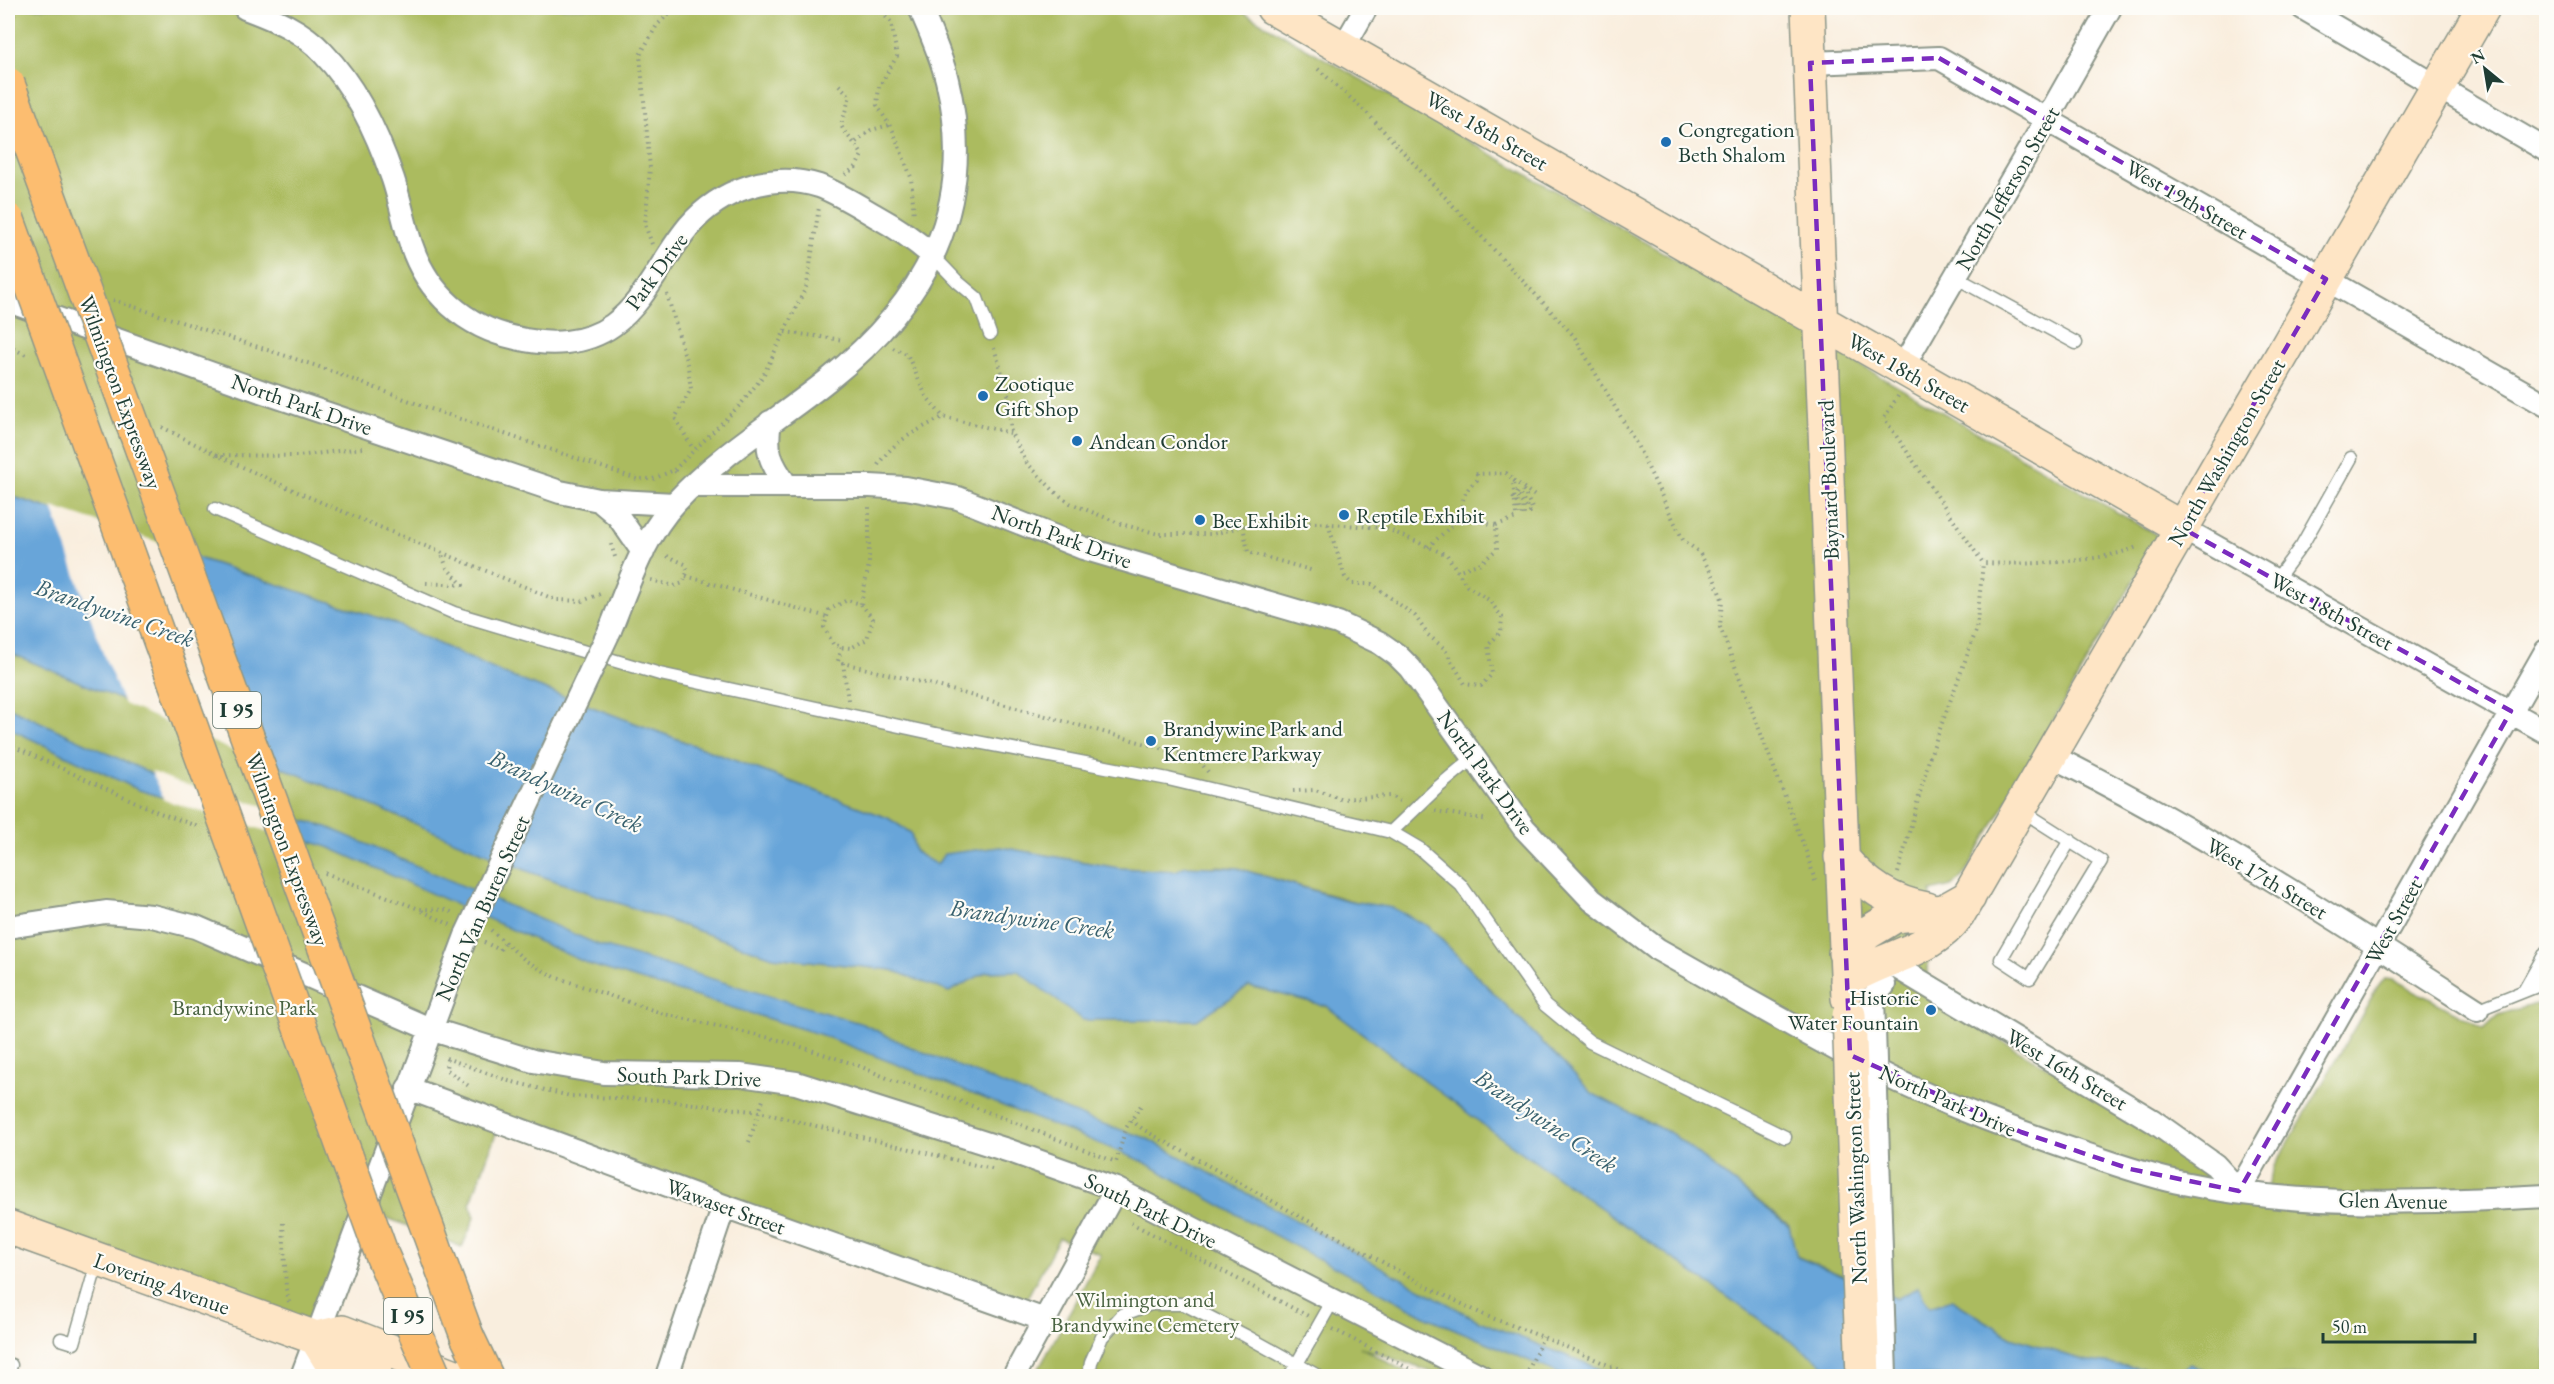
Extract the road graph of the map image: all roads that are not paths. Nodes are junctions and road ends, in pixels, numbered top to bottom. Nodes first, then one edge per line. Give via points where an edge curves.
1 (245, 8) edge
2 (921, 8) edge
3 (1274, 8) edge
4 (1366, 8) edge
5 (1808, 8) edge
6 (2110, 8) edge
7 (2483, 8) edge
8 (2315, 10) edge
9 (264, 12) edge
10 (1343, 48) junction
11 (1810, 63) junction
12 (8, 84) edge
13 (2438, 85) junction
14 (2047, 120) junction
15 (2547, 150) edge
16 (8, 220) edge
17 (933, 256) junction
18 (1955, 277) junction
19 (2326, 279) junction
20 (8, 301) edge
21 (1822, 322) junction
22 (990, 334) road end
23 (2076, 343) dead end
24 (1900, 382) junction
25 (2547, 405) edge
26 (770, 422) junction
27 (2351, 458) dead end
28 (692, 486) junction
29 (787, 486) junction
30 (599, 500) junction
31 (674, 504) junction
32 (215, 509) dead end
33 (2182, 528) junction
34 (651, 558) junction
35 (2276, 580) junction
36 (2547, 651) edge
37 (2511, 711) junction
38 (2547, 732) edge
39 (2050, 756) junction
40 (1473, 758) junction
41 (2019, 809) junction
42 (1391, 832) junction
43 (2070, 840) junction
44 (1841, 857) junction
45 (1956, 904) junction
46 (8, 927) edge
47 (2379, 947) junction
48 (2547, 952) edge
49 (1864, 982) junction
50 (2547, 986) edge
51 (2524, 991) junction
52 (2477, 1010) joint
53 (430, 1029) junction
54 (408, 1088) junction
55 (1785, 1137) dead end
56 (1116, 1189) junction
57 (2239, 1191) junction
58 (2547, 1196) edge
59 (724, 1206) junction
60 (8, 1227) edge
61 (382, 1255) junction
62 (98, 1259) junction
63 (1332, 1302) junction
64 (1045, 1320) junction
65 (316, 1338) junction
66 (61, 1339) dead end
67 (1296, 1365) junction
68 (303, 1377) edge
69 (376, 1377) edge
70 (423, 1377) edge
71 (434, 1377) edge
72 (455, 1377) edge
73 (484, 1377) edge
74 (667, 1377) edge
75 (1014, 1377) edge
76 (1089, 1377) edge
77 (1290, 1377) edge
78 (1318, 1377) edge
79 (1481, 1377) edge
80 (1863, 1377) edge
81 (1886, 1377) edge

1 - 9 street, Park Drive
2 - 17 street, North Van Buren Street via 947,79 956,134 955,186
3 - 10 street, West 18th Street
4 - 10 street
5 - 11 street, Baynard Boulevard
6 - 14 street, North Jefferson Street
7 - 13 street, North Washington Street
8 - 13 street
9 - 17 street, Park Drive via 307,38 346,82 380,146 425,277 460,314 491,331 545,343 573,342 611,327 627,314 676,242 701,213 740,189 779,181 828,190 906,234
10 - 21 street, West 18th Street
11 - 14 street, West 19th Street via 1939,58
11 - 21 street, Baynard Boulevard
12 - 73 highway, Wilmington Expressway / I 95, bridge
13 - 15 street
13 - 19 street, North Washington Street
14 - 18 street, North Jefferson Street
14 - 19 street, West 19th Street
16 - 61 highway, I 95, bridge
17 - 22 lane via 977,298
17 - 26 street, North Van Buren Street via 902,307 877,337 827,381
18 - 23 lane
18 - 24 street, North Jefferson Street
19 - 25 street, West 19th Street
19 - 33 street, North Washington Street
20 - 30 street, North Park Drive via 560,492
21 - 24 street, West 18th Street
21 - 44 street, Baynard Boulevard
24 - 33 street, West 18th Street
26 - 28 street, North Van Buren Street
26 - 29 street via 766,442 769,455
27 - 35 lane via 2302,545
28 - 29 street, North Park Drive
28 - 31 street, North Van Buren Street
29 - 40 street, North Park Drive via 897,487 949,496 1083,548 1338,623 1380,643 1404,662 1428,690
30 - 31 street, North Park Drive
30 - 34 street via 618,516
31 - 34 street, North Van Buren Street
32 - 42 lane via 454,613 660,674 1168,779
33 - 35 street, West 18th Street
33 - 39 street, North Washington Street
34 - 53 street, North Van Buren Street, bridge via 610,630 466,925
35 - 37 street, West 18th Street
36 - 37 street, West Street
37 - 38 street, West 18th Street
37 - 47 street, West Street
39 - 41 street, North Washington Street
39 - 47 street, West 17th Street via 2142,802
40 - 42 lane
40 - 57 street, North Park Drive via 1524,828 1569,877 1592,900 1657,949 1890,1077 1966,1110 2130,1169 2183,1183
41 - 43 lane
41 - 45 street, North Washington Street
42 - 55 lane via 1420,849 1461,885 1545,1005 1590,1042
43 - 43 lane via 2102,861 2030,978 2001,959
44 - 45 street via 1863,881 1905,904
44 - 49 street, Baynard Boulevard
45 - 49 street, North Washington Street via 1947,929
46 - 53 street, South Park Drive via 106,912 176,921
47 - 52 street, West 17th Street
47 - 57 street, West Street
48 - 51 lane
49 - 57 street, West 16th Street via 2153,1120 2215,1166
49 - 80 street, North Washington Street, bridge
49 - 81 street, bridge
50 - 51 lane
51 - 52 lane
53 - 54 street, North Van Buren Street
53 - 56 street, South Park Drive via 533,1061 604,1073 740,1074 796,1083
54 - 59 street, Wawaset Street
54 - 65 street, North Van Buren Street
56 - 63 street, South Park Drive
56 - 64 street
57 - 58 street, Glen Avenue via 2430,1203
59 - 64 street, Wawaset Street
59 - 74 street
60 - 62 street, Lovering Avenue
61 - 70 highway, bridge
61 - 71 highway, I 95, bridge
62 - 65 street, Lovering Avenue
62 - 66 lane via 74,1343
63 - 67 lane
63 - 79 street, South Park Drive
64 - 75 street
65 - 68 street, North Van Buren Street
65 - 69 street via 328,1359
65 - 72 street, Lovering Avenue via 342,1332
67 - 76 lane via 1184,1304 1151,1304 1122,1315 1102,1337
67 - 77 lane
67 - 78 lane

